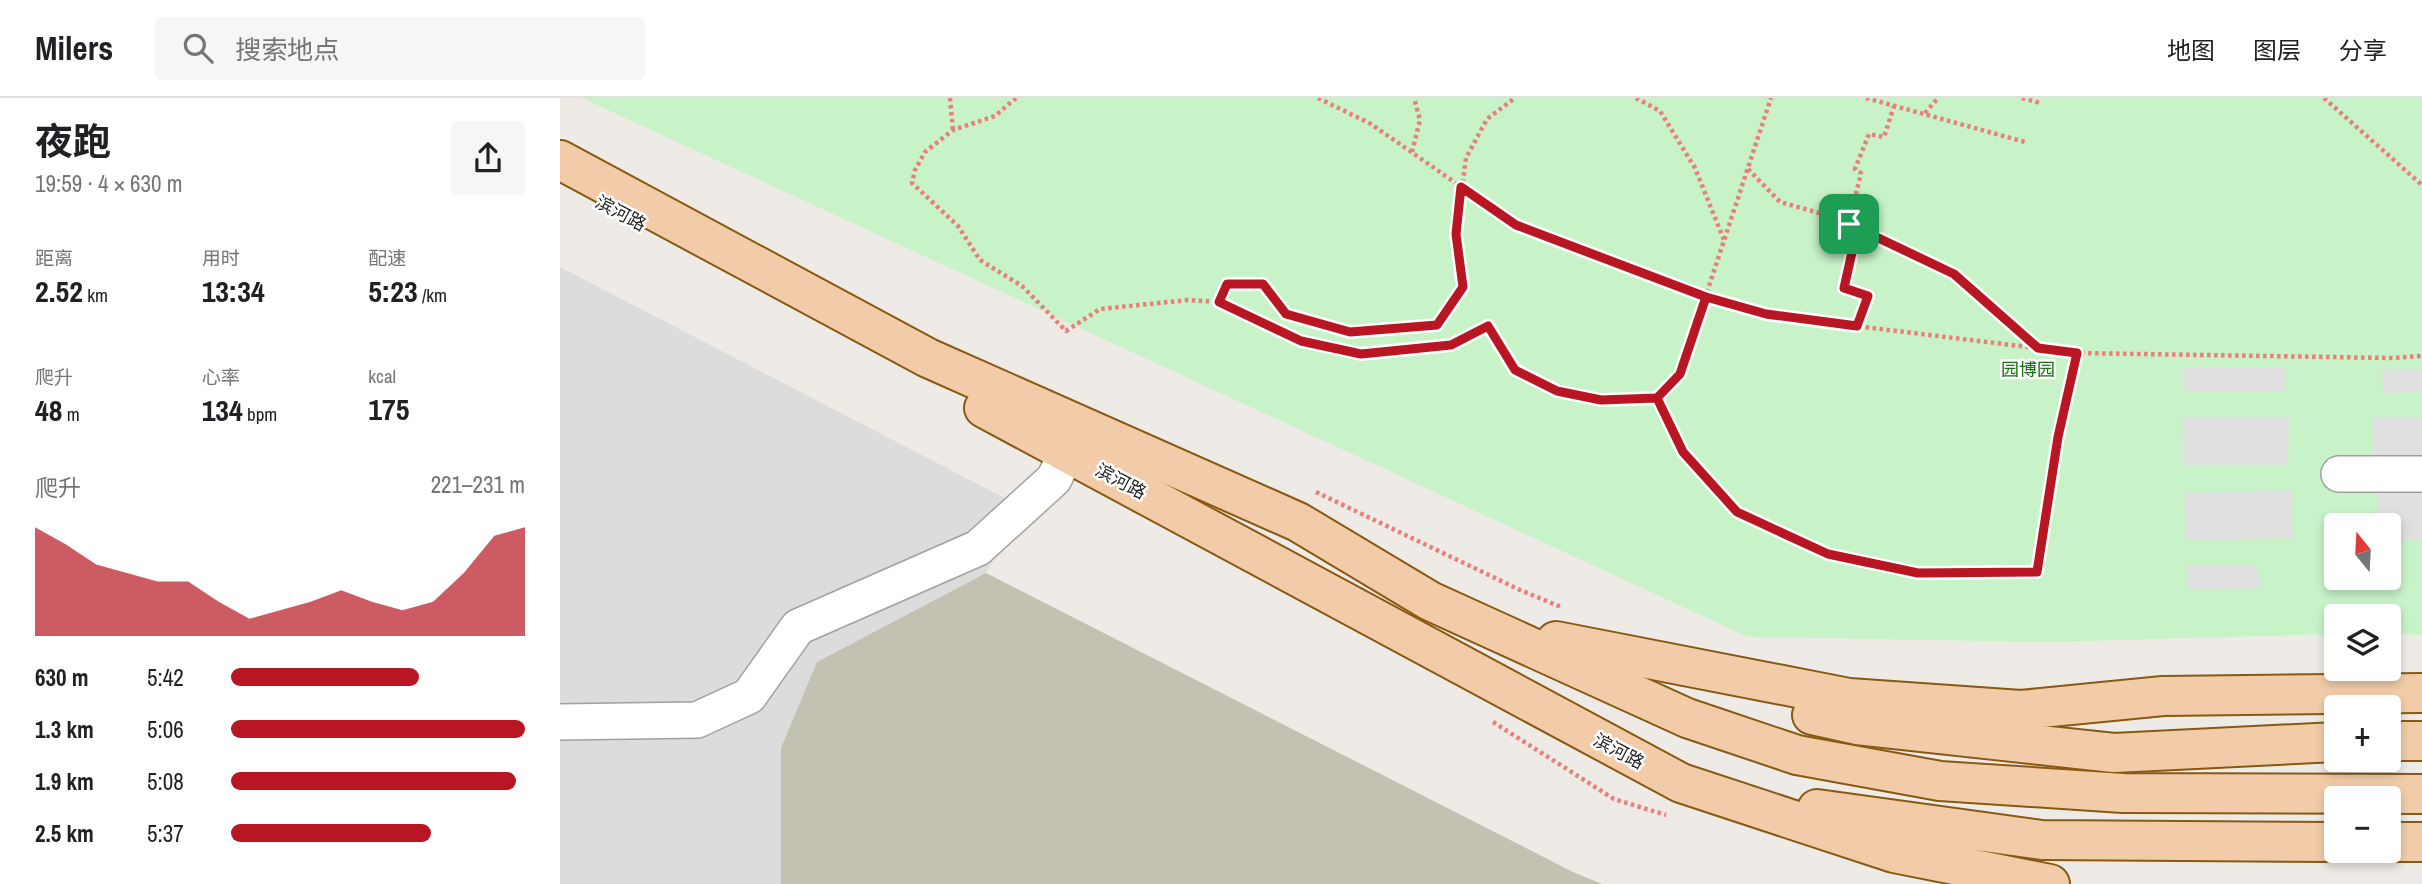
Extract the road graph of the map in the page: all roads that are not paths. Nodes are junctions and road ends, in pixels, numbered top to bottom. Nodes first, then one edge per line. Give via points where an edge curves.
1 (560, 160) edge
2 (560, 179) edge
3 (1067, 452) junction
4 (2339, 474) dead end
5 (2422, 474) edge
6 (1499, 630) junction
7 (2422, 692) edge
8 (560, 722) edge
9 (2401, 741) edge
10 (2422, 741) edge
11 (2324, 743) edge
12 (1681, 783) junction
13 (2422, 794) edge
14 (2324, 842) edge
15 (2401, 842) edge
16 (2422, 842) edge
17 (2050, 884) edge

1 - 6 main road, 滨河路 via 928,358 1298,522 1430,601
2 - 3 main road, 滨河路
3 - 8 street via 1054,479 978,548 798,627 749,696 696,720
3 - 12 main road, 滨河路
4 - 5 street
6 - 7 main road via 1849,698 2021,710 2163,696
6 - 11 main road via 1725,695 1857,725 2114,753
6 - 13 main road via 1687,718 1797,755 1927,779 2123,793
9 - 10 main road
12 - 14 main road via 1785,805 2042,840
12 - 17 main road via 1894,853
15 - 16 main road

